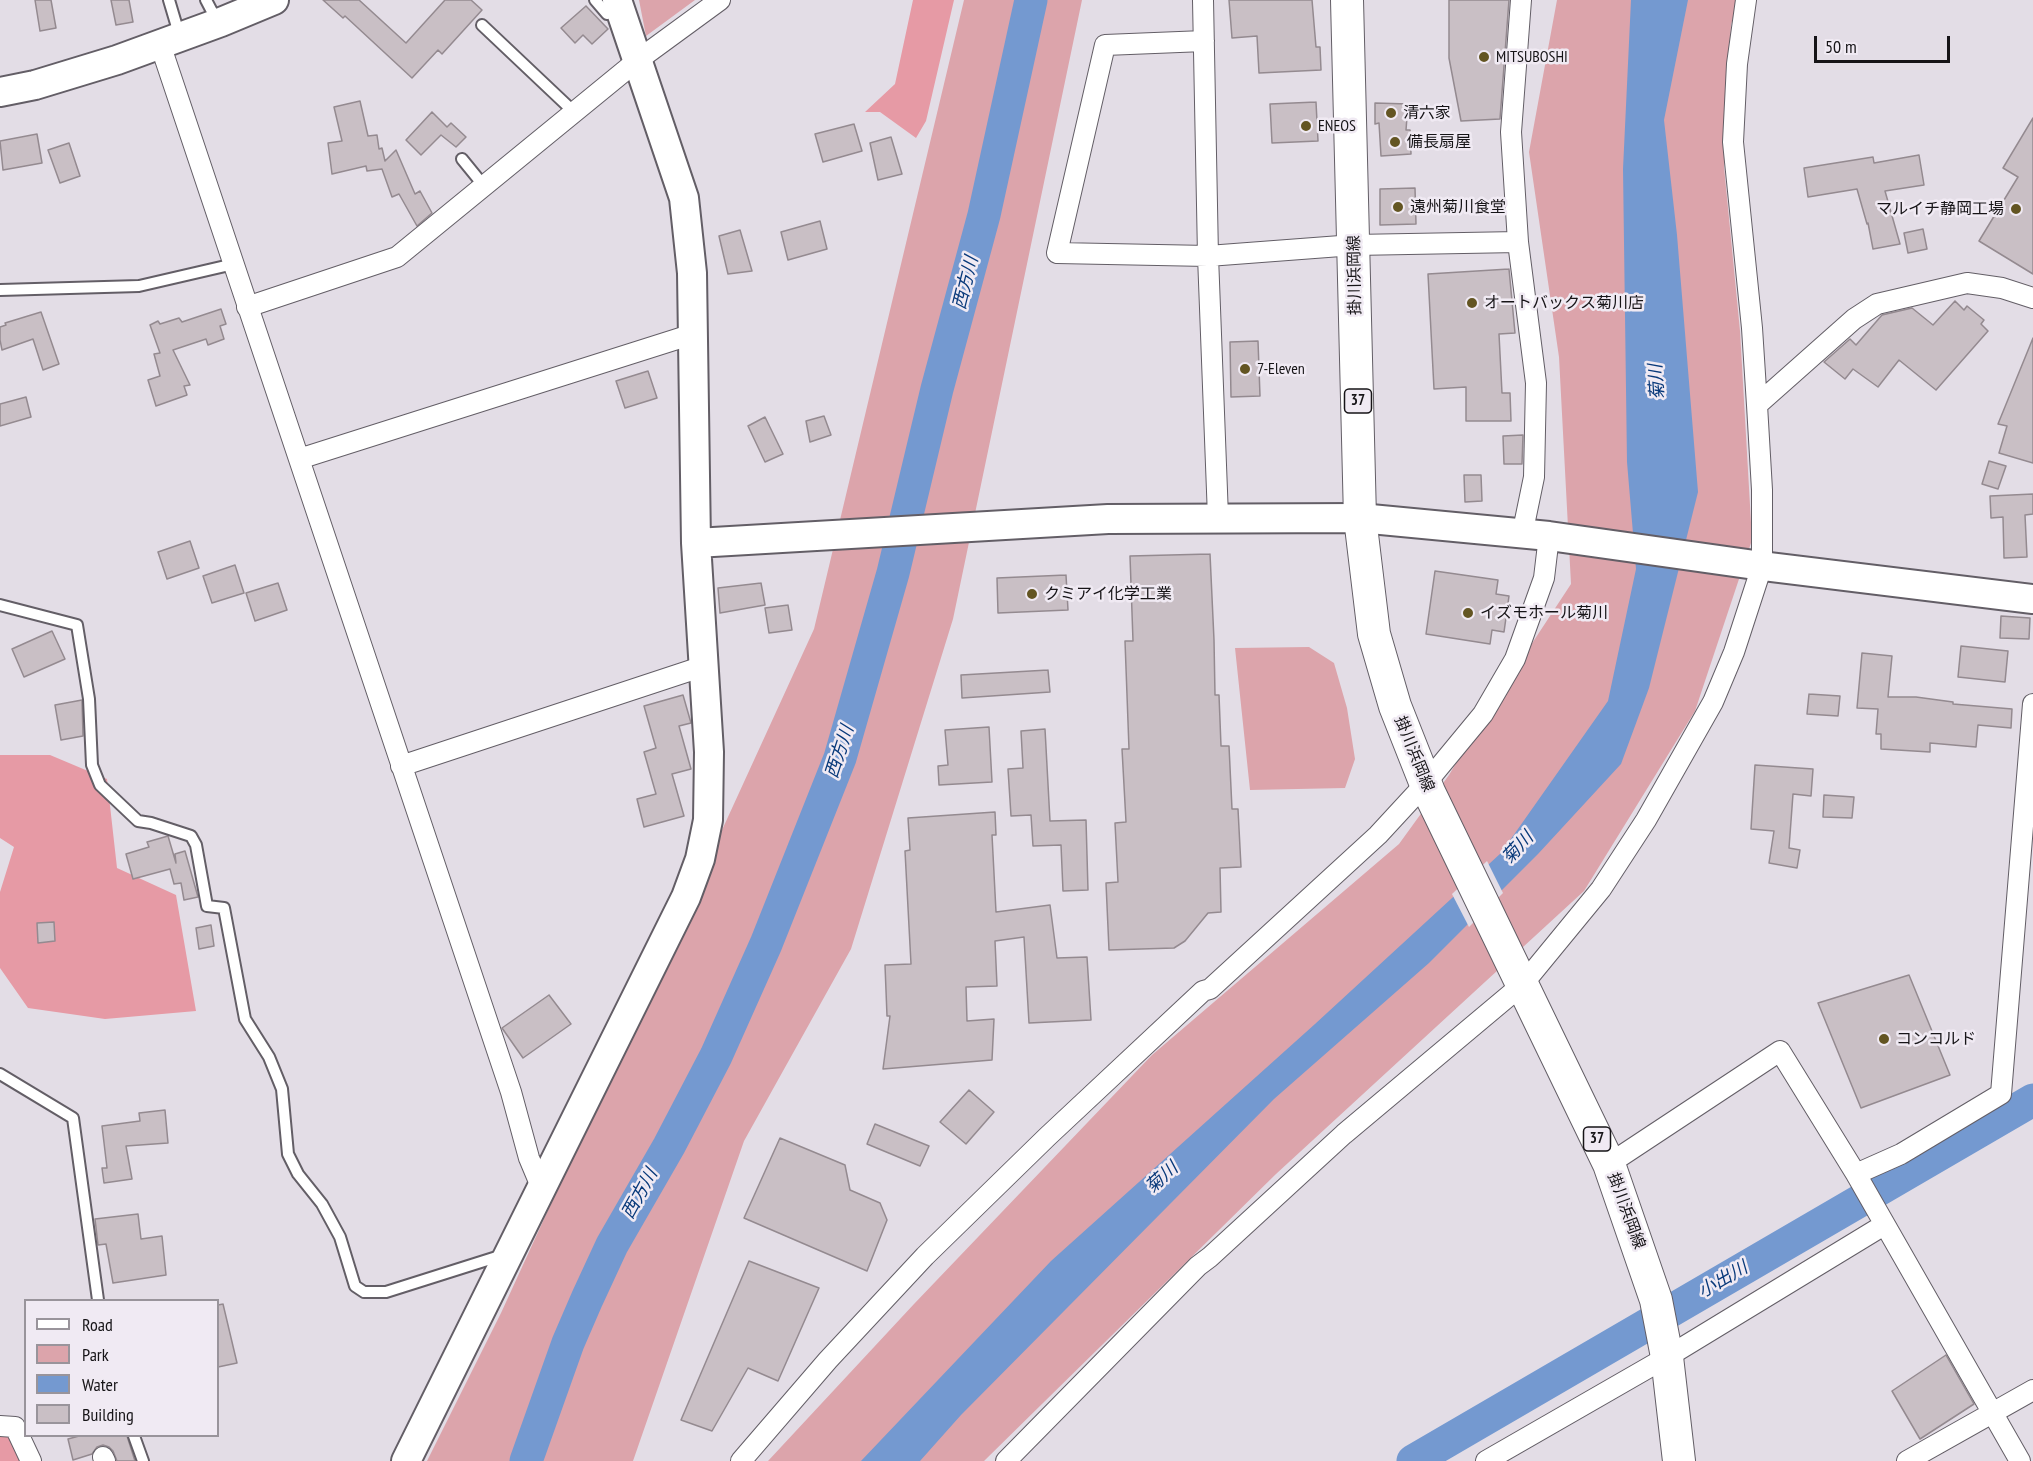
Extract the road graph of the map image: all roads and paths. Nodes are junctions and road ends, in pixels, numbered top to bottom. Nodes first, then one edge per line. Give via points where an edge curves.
1 (169, 0) edge
2 (274, 0) edge
3 (595, 0) edge
4 (720, 0) edge
5 (1203, 0) edge
6 (1347, 0) edge
7 (1521, 0) edge
8 (1746, 0) edge
9 (619, 5) edge
10 (212, 12) edge
11 (482, 25) dead end
12 (170, 40) junction
13 (1204, 41) junction
14 (638, 60) junction
15 (0, 92) edge
16 (574, 112) junction
17 (462, 159) dead end
18 (484, 186) junction
19 (1518, 242) junction
20 (1354, 245) junction
21 (1208, 256) junction
22 (234, 264) junction
23 (0, 291) edge
24 (2033, 298) edge
25 (248, 307) junction
26 (693, 334) junction
27 (1757, 405) junction
28 (299, 459) junction
29 (1218, 517) junction
30 (1360, 518) junction
31 (1545, 537) junction
32 (696, 543) junction
33 (1758, 565) junction
34 (2033, 599) edge
35 (0, 605) edge
36 (704, 666) junction
37 (2033, 704) edge
38 (401, 766) junction
39 (1427, 787) junction
40 (1523, 984) junction
41 (0, 1074) edge
42 (1609, 1164) junction
43 (1856, 1174) junction
44 (542, 1189) junction
45 (1884, 1226) junction
46 (510, 1253) junction
47 (98, 1299) edge
48 (1666, 1351) junction
49 (2033, 1390) edge
50 (1993, 1413) junction
51 (0, 1426) edge
52 (134, 1437) edge
53 (31, 1461) edge
54 (143, 1461) edge
55 (406, 1461) edge
56 (741, 1461) edge
57 (1006, 1461) edge
58 (1486, 1461) edge
59 (1679, 1461) edge
60 (1906, 1461) edge
61 (2020, 1461) edge

1 - 12 lane
2 - 10 street
3 - 9 lane via 607,14
4 - 14 street
5 - 13 street
6 - 20 main road, 掛川浜岡線 / 37
7 - 19 street via 1511,132
8 - 27 street via 1737,64 1733,142
9 - 14 street
10 - 12 street
11 - 16 lane
12 - 15 street via 76,73
12 - 22 street
13 - 21 street
13 - 21 street via 1105,45 1057,253
14 - 16 street
14 - 26 street via 684,198 692,273
16 - 18 street
17 - 18 lane
18 - 25 street via 397,257
19 - 20 street
19 - 31 street via 1536,383 1534,477
20 - 21 street
20 - 30 main road, 掛川浜岡線 / 37
21 - 29 street
22 - 23 lane via 139,286
22 - 25 street
24 - 27 street via 1967,283 1877,304 1854,319
25 - 28 street
26 - 28 street
26 - 32 street
27 - 33 street via 1762,490
28 - 38 street
29 - 30 street
29 - 32 street via 1108,519
30 - 31 street
30 - 39 main road, 掛川浜岡線 / 37 via 1374,634 1395,706
31 - 33 street
31 - 39 street via 1544,578 1515,659 1483,714
32 - 36 street
33 - 34 street
33 - 40 street via 1734,652 1713,702 1646,820 1601,889
35 - 46 lane via 76,625 89,699 92,765 100,785 138,821 191,836 196,844 207,906 224,908 245,1019 269,1057 282,1089 288,1154 340,1237 355,1286 364,1292 386,1292
36 - 38 street
36 - 44 street via 709,783 708,819 700,859 686,897
37 - 43 street via 2001,1094 1901,1154
38 - 44 street
39 - 40 main road, 掛川浜岡線 / 37
39 - 56 street via 1210,989 1203,991 925,1256
40 - 42 main road, 掛川浜岡線 / 37
40 - 57 street via 1344,1134 1198,1266
41 - 47 lane via 73,1118
42 - 43 street via 1780,1051
42 - 48 main road, 掛川浜岡線 / 37 via 1656,1300
43 - 45 street
44 - 46 street
45 - 48 street
45 - 50 street
46 - 55 street
48 - 58 street
48 - 59 main road, 掛川浜岡線 / 37
49 - 50 street
50 - 60 street
50 - 61 street
51 - 53 street via 15,1427
52 - 54 lane

